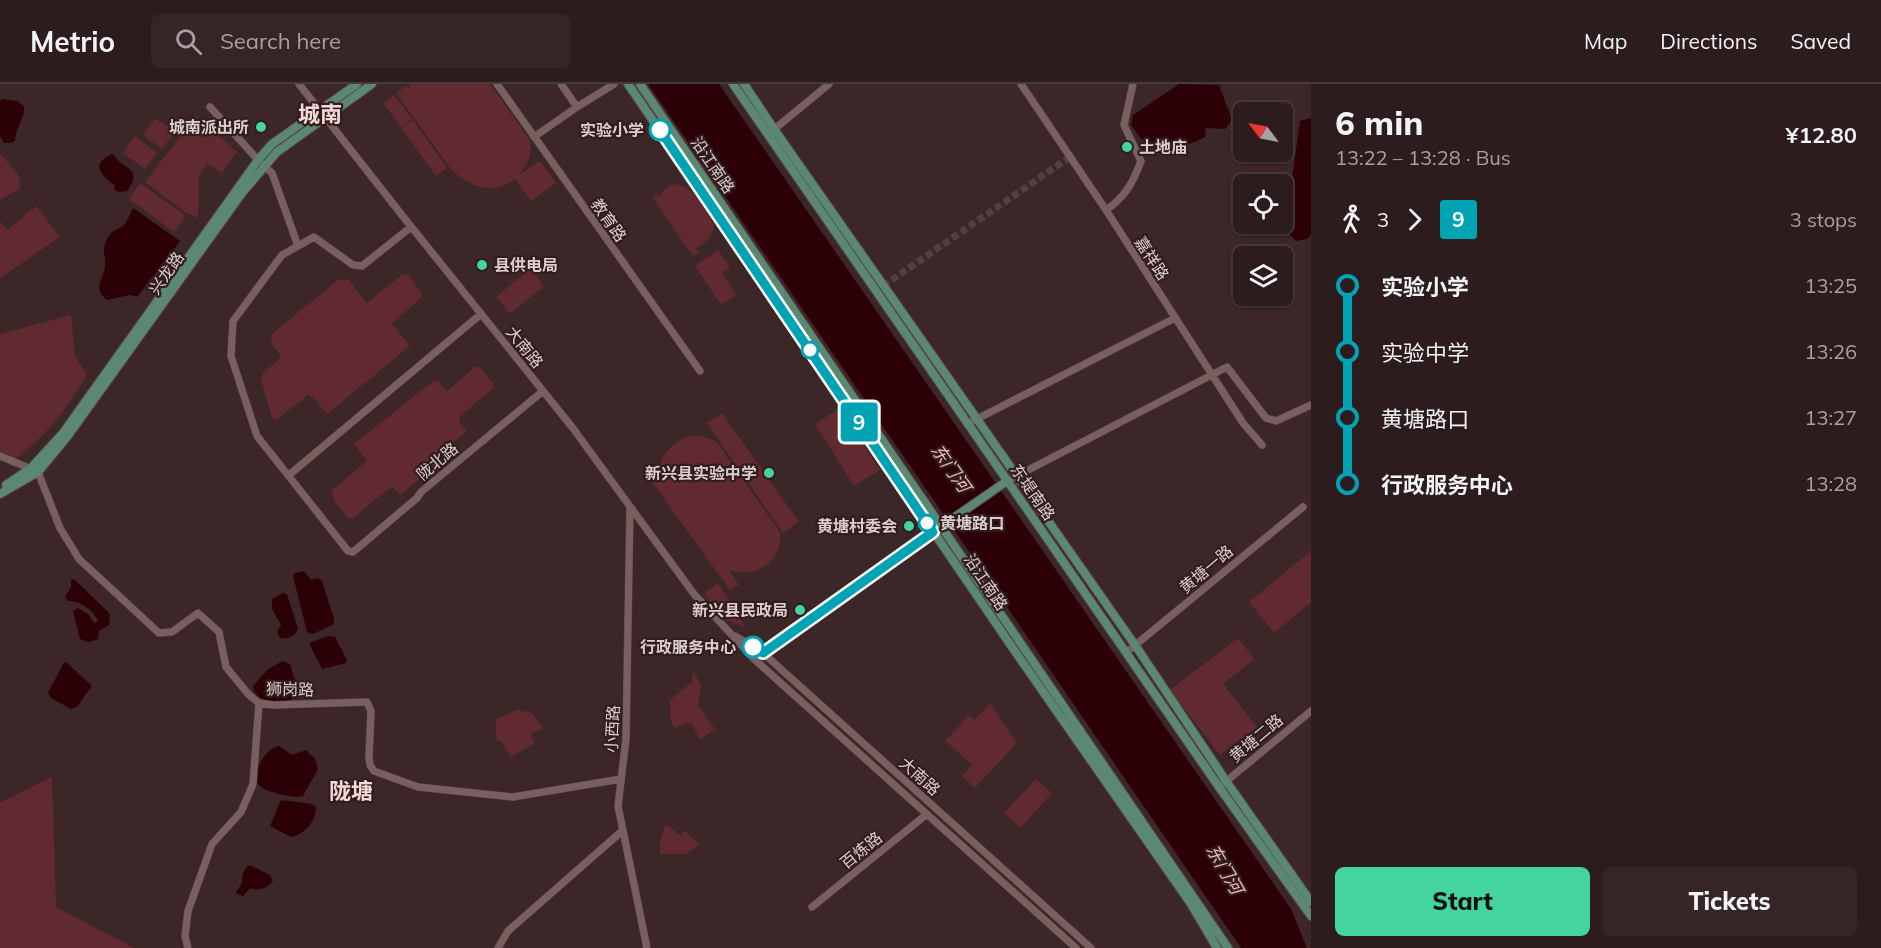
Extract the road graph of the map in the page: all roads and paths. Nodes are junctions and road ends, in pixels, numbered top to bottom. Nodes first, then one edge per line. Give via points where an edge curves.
1 (299, 84) edge
2 (357, 84) edge
3 (372, 84) edge
4 (497, 84) edge
5 (561, 84) edge
6 (614, 84) edge
7 (628, 84) edge
8 (640, 84) edge
9 (734, 84) edge
10 (744, 84) edge
11 (829, 84) edge
12 (1021, 84) edge
13 (1133, 84) edge
14 (210, 107) dead end
15 (577, 107) junction
16 (323, 113) junction
17 (771, 132) junction
18 (534, 137) junction
19 (261, 162) junction
20 (1106, 210) junction
21 (411, 227) junction
22 (298, 246) junction
23 (481, 314) junction
24 (1175, 318) junction
25 (700, 371) dead end
26 (1212, 375) junction
27 (543, 391) junction
28 (1311, 405) edge
29 (976, 419) junction
30 (967, 424) junction
31 (1262, 445) dead end
32 (0, 456) edge
33 (35, 470) junction
34 (290, 475) junction
35 (1016, 476) junction
36 (1007, 481) junction
37 (0, 488) edge
38 (0, 494) edge
39 (1303, 507) dead end
40 (630, 508) junction
41 (942, 526) junction
42 (933, 532) junction
43 (726, 630) junction
44 (1135, 645) junction
45 (1126, 652) junction
46 (763, 653) junction
47 (754, 659) junction
48 (259, 703) junction
49 (1311, 711) edge
50 (621, 779) junction
51 (1226, 781) junction
52 (1219, 787) junction
53 (927, 814) junction
54 (622, 831) junction
55 (1311, 902) edge
56 (812, 907) dead end
57 (1311, 916) edge
58 (188, 948) edge
59 (498, 948) edge
60 (647, 948) edge
61 (1076, 948) edge
62 (1091, 948) edge
63 (1217, 948) edge
64 (1228, 948) edge

1 - 16 street, 大南路
2 - 16 main road, 兴龙路
3 - 16 main road, 兴龙路
4 - 18 street, 教育路
5 - 15 street
6 - 15 street
7 - 42 main road, 沿江南路
8 - 41 main road, 沿江南路
9 - 17 main road, 东堤南路
10 - 17 main road, 东堤南路
11 - 17 street
12 - 20 street, 嘉祥路
13 - 20 street via 1124,125 1141,161 1122,200
14 - 19 street
15 - 18 street
16 - 19 main road, 兴龙路
16 - 21 street, 大南路
17 - 29 main road, 东堤南路
17 - 30 main road, 东堤南路
18 - 25 street, 教育路
19 - 22 street via 272,173
19 - 33 main road, 兴龙路 via 68,437
20 - 24 street, 嘉祥路
21 - 22 street via 362,266 353,265 314,237
21 - 23 street, 大南路
22 - 34 street via 282,255 233,321 231,356 257,436
23 - 27 street, 大南路
23 - 34 street
24 - 26 street, 嘉祥路
24 - 29 street
26 - 28 street via 1227,367 1266,418 1276,421
26 - 31 street, 嘉祥路
26 - 35 street
27 - 34 street, 陇北路 via 353,552
27 - 40 street, 大南路
29 - 30 street
29 - 35 main road, 东堤南路
30 - 36 main road, 东堤南路
32 - 33 street
33 - 37 main road, 兴龙路
33 - 38 main road, 兴龙路
33 - 48 street, 狮岗路 via 60,528 79,559 159,633 172,632 198,613 219,632 226,667
35 - 36 street
35 - 44 main road, 东堤南路
36 - 41 main road
36 - 45 main road, 东堤南路
39 - 44 street, 黄塘一路
40 - 43 street, 大南路
40 - 50 street, 小西路 via 626,739
41 - 42 street
41 - 64 main road, 沿江南路
42 - 46 street
42 - 63 main road, 沿江南路 via 1191,903
43 - 46 street, 大南路
43 - 47 street, 大南路
44 - 45 street, 黄塘一路
44 - 51 main road, 东堤南路
45 - 52 main road, 东堤南路
46 - 47 street
46 - 62 street, 大南路
47 - 53 street, 大南路
48 - 50 street, 狮岗路 via 366,702 371,711 370,765 375,771 418,787 513,797
48 - 58 street via 253,784 241,812 212,844 188,911
49 - 51 street, 黄塘二路
50 - 54 street, 小西路 via 618,806
51 - 52 street, 黄塘二路
51 - 55 main road, 东堤南路
52 - 57 main road, 东堤南路
53 - 56 street, 百炼路
53 - 61 street, 大南路
54 - 59 street via 508,931
54 - 60 street, 小西路

